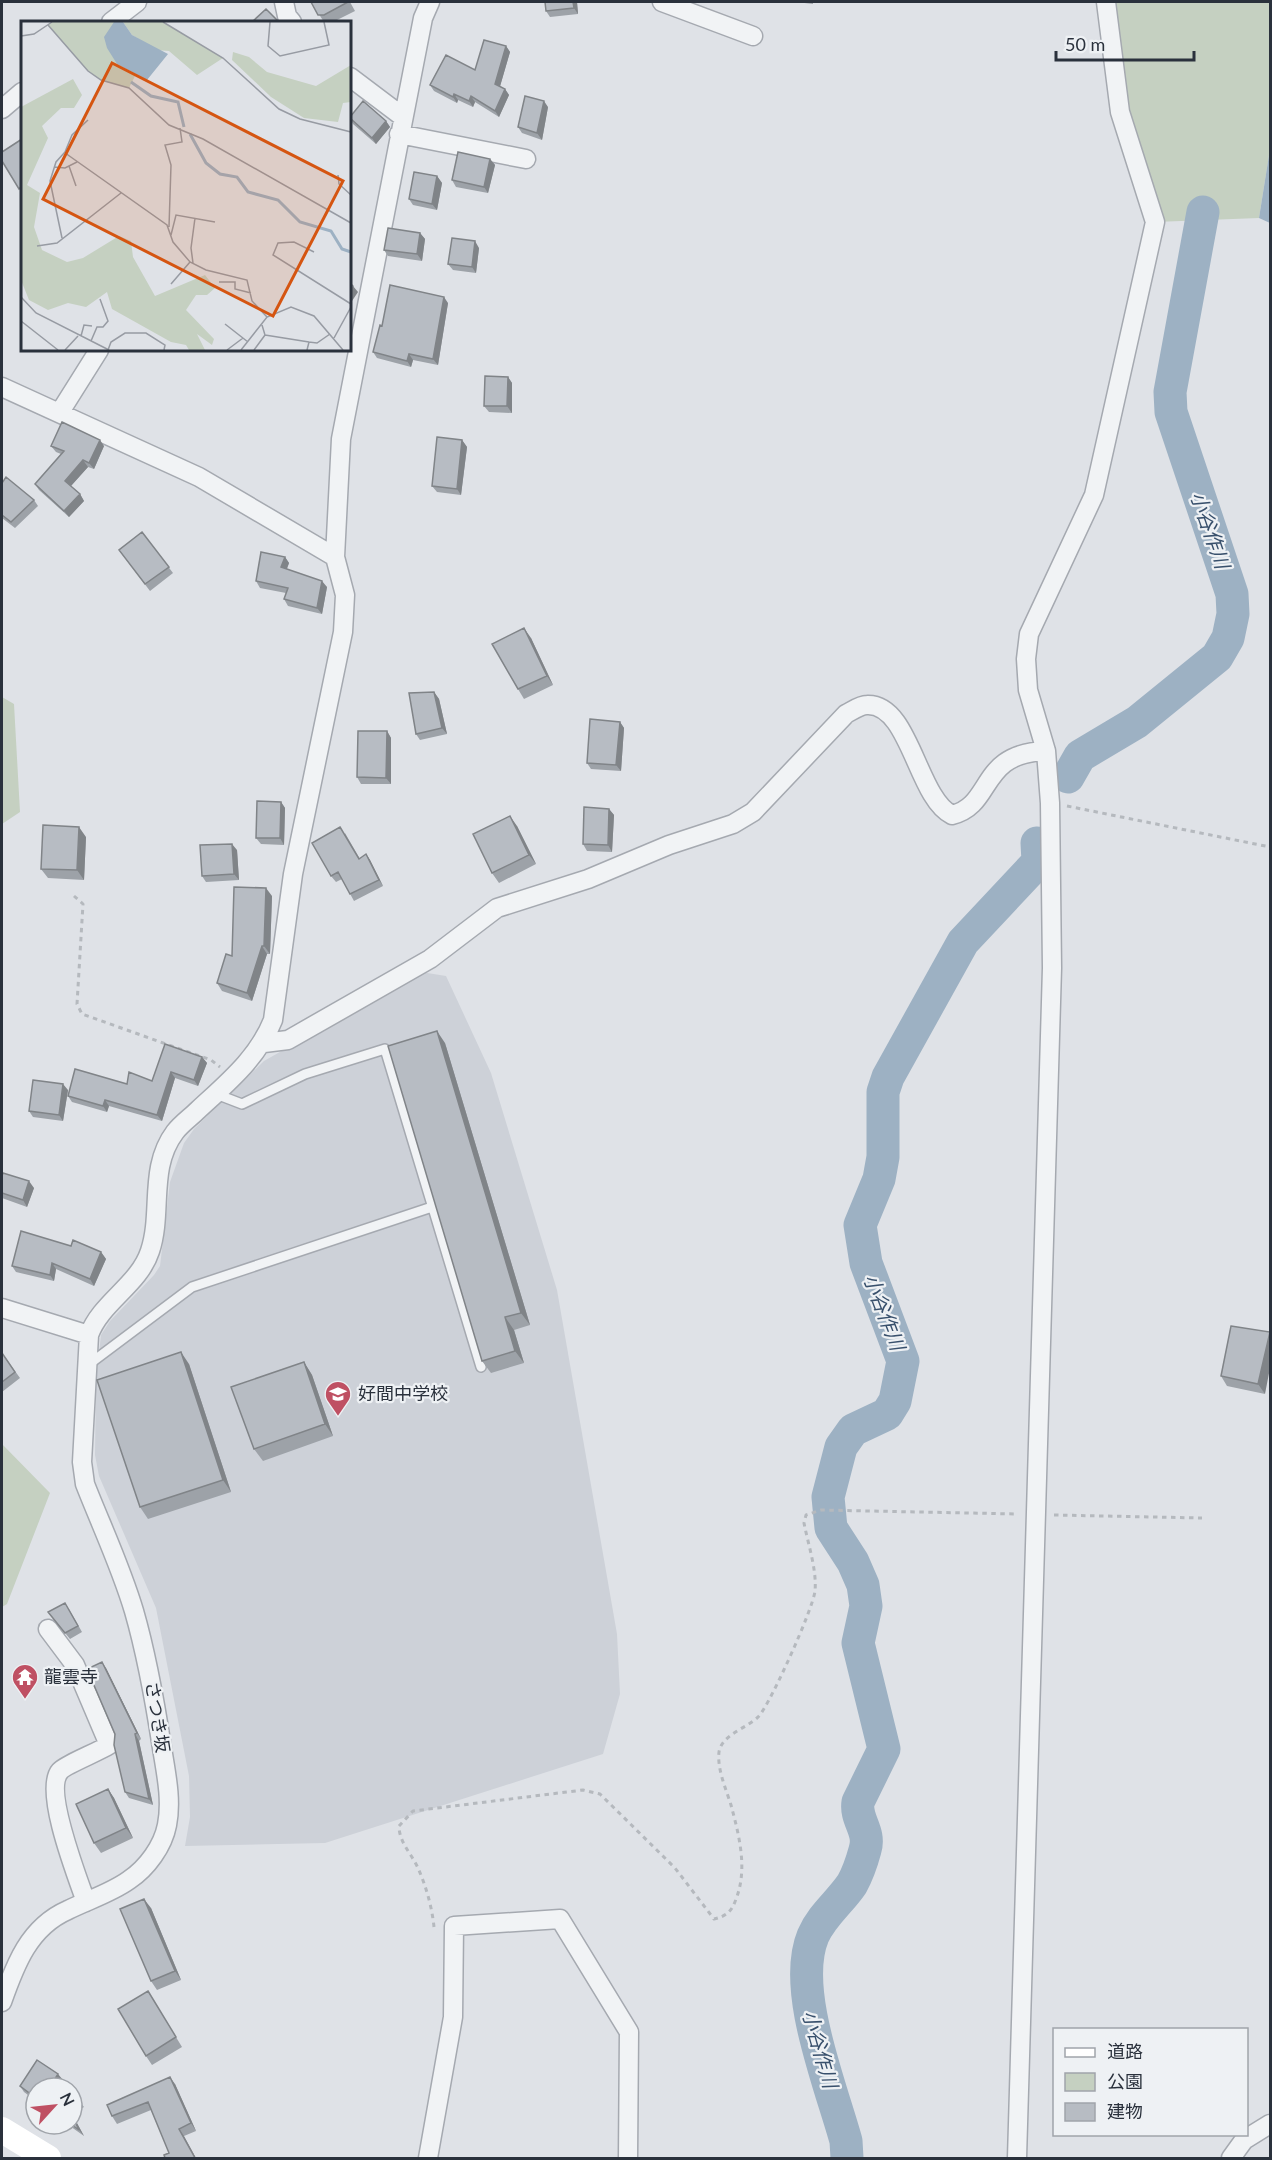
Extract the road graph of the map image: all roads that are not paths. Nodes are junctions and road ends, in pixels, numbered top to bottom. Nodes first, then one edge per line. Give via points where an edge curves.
1 (137, 2) edge
2 (284, 2) edge
3 (430, 2) edge
4 (662, 2) edge
5 (1106, 2) edge
6 (112, 21) edge
7 (291, 21) edge
8 (753, 36) dead end
9 (351, 78) edge
10 (21, 93) edge
11 (2, 109) edge
12 (401, 126) junction
13 (526, 159) dead end
14 (98, 351) edge
15 (2, 387) edge
16 (60, 412) junction
17 (335, 557) junction
18 (1046, 750) junction
19 (264, 1043) junction
20 (216, 1094) junction
21 (432, 1207) junction
22 (2, 1308) edge
23 (90, 1335) junction
24 (86, 1366) junction
25 (481, 1367) edge
26 (48, 1629) dead end
27 (86, 1902) junction
28 (2, 2002) edge
29 (1270, 2124) edge
30 (2, 2130) edge
31 (48, 2158) edge
32 (428, 2158) edge
33 (628, 2158) edge
34 (1017, 2158) edge
35 (1231, 2158) edge

1 - 6 street
2 - 7 street
3 - 12 street via 423,18
4 - 8 street
5 - 18 street via 1120,112 1155,222 1094,495 1029,634 1029,690
9 - 12 street
10 - 11 street
12 - 13 street
12 - 17 street via 341,439
14 - 16 street
15 - 16 street
16 - 17 street via 199,477
17 - 19 street via 345,595 343,632 293,874 273,1020
18 - 19 street via 1015,755 992,773 964,812 952,816 945,812 920,773 903,732 877,706 865,705 846,714 753,812 733,824 669,845 588,879 497,908 430,958 288,1040
18 - 34 street via 1052,968
19 - 20 street
20 - 21 lane via 242,1104 305,1074 385,1049
20 - 23 street via 175,1132 158,1174 150,1251 141,1269 94,1324
21 - 24 lane via 192,1287
21 - 25 lane
22 - 23 street
23 - 24 street, さつき坂
24 - 27 street, さつき坂 via 82,1462 85,1484 143,1643 169,1796 167,1825 144,1867 129,1881
26 - 27 street via 75,1665 109,1745 57,1774 62,1830
27 - 28 street, さつき坂 via 43,1925 28,1942
29 - 35 street via 1244,2140
30 - 31 street
32 - 33 street via 453,2017 454,1926 560,1919 629,2031

